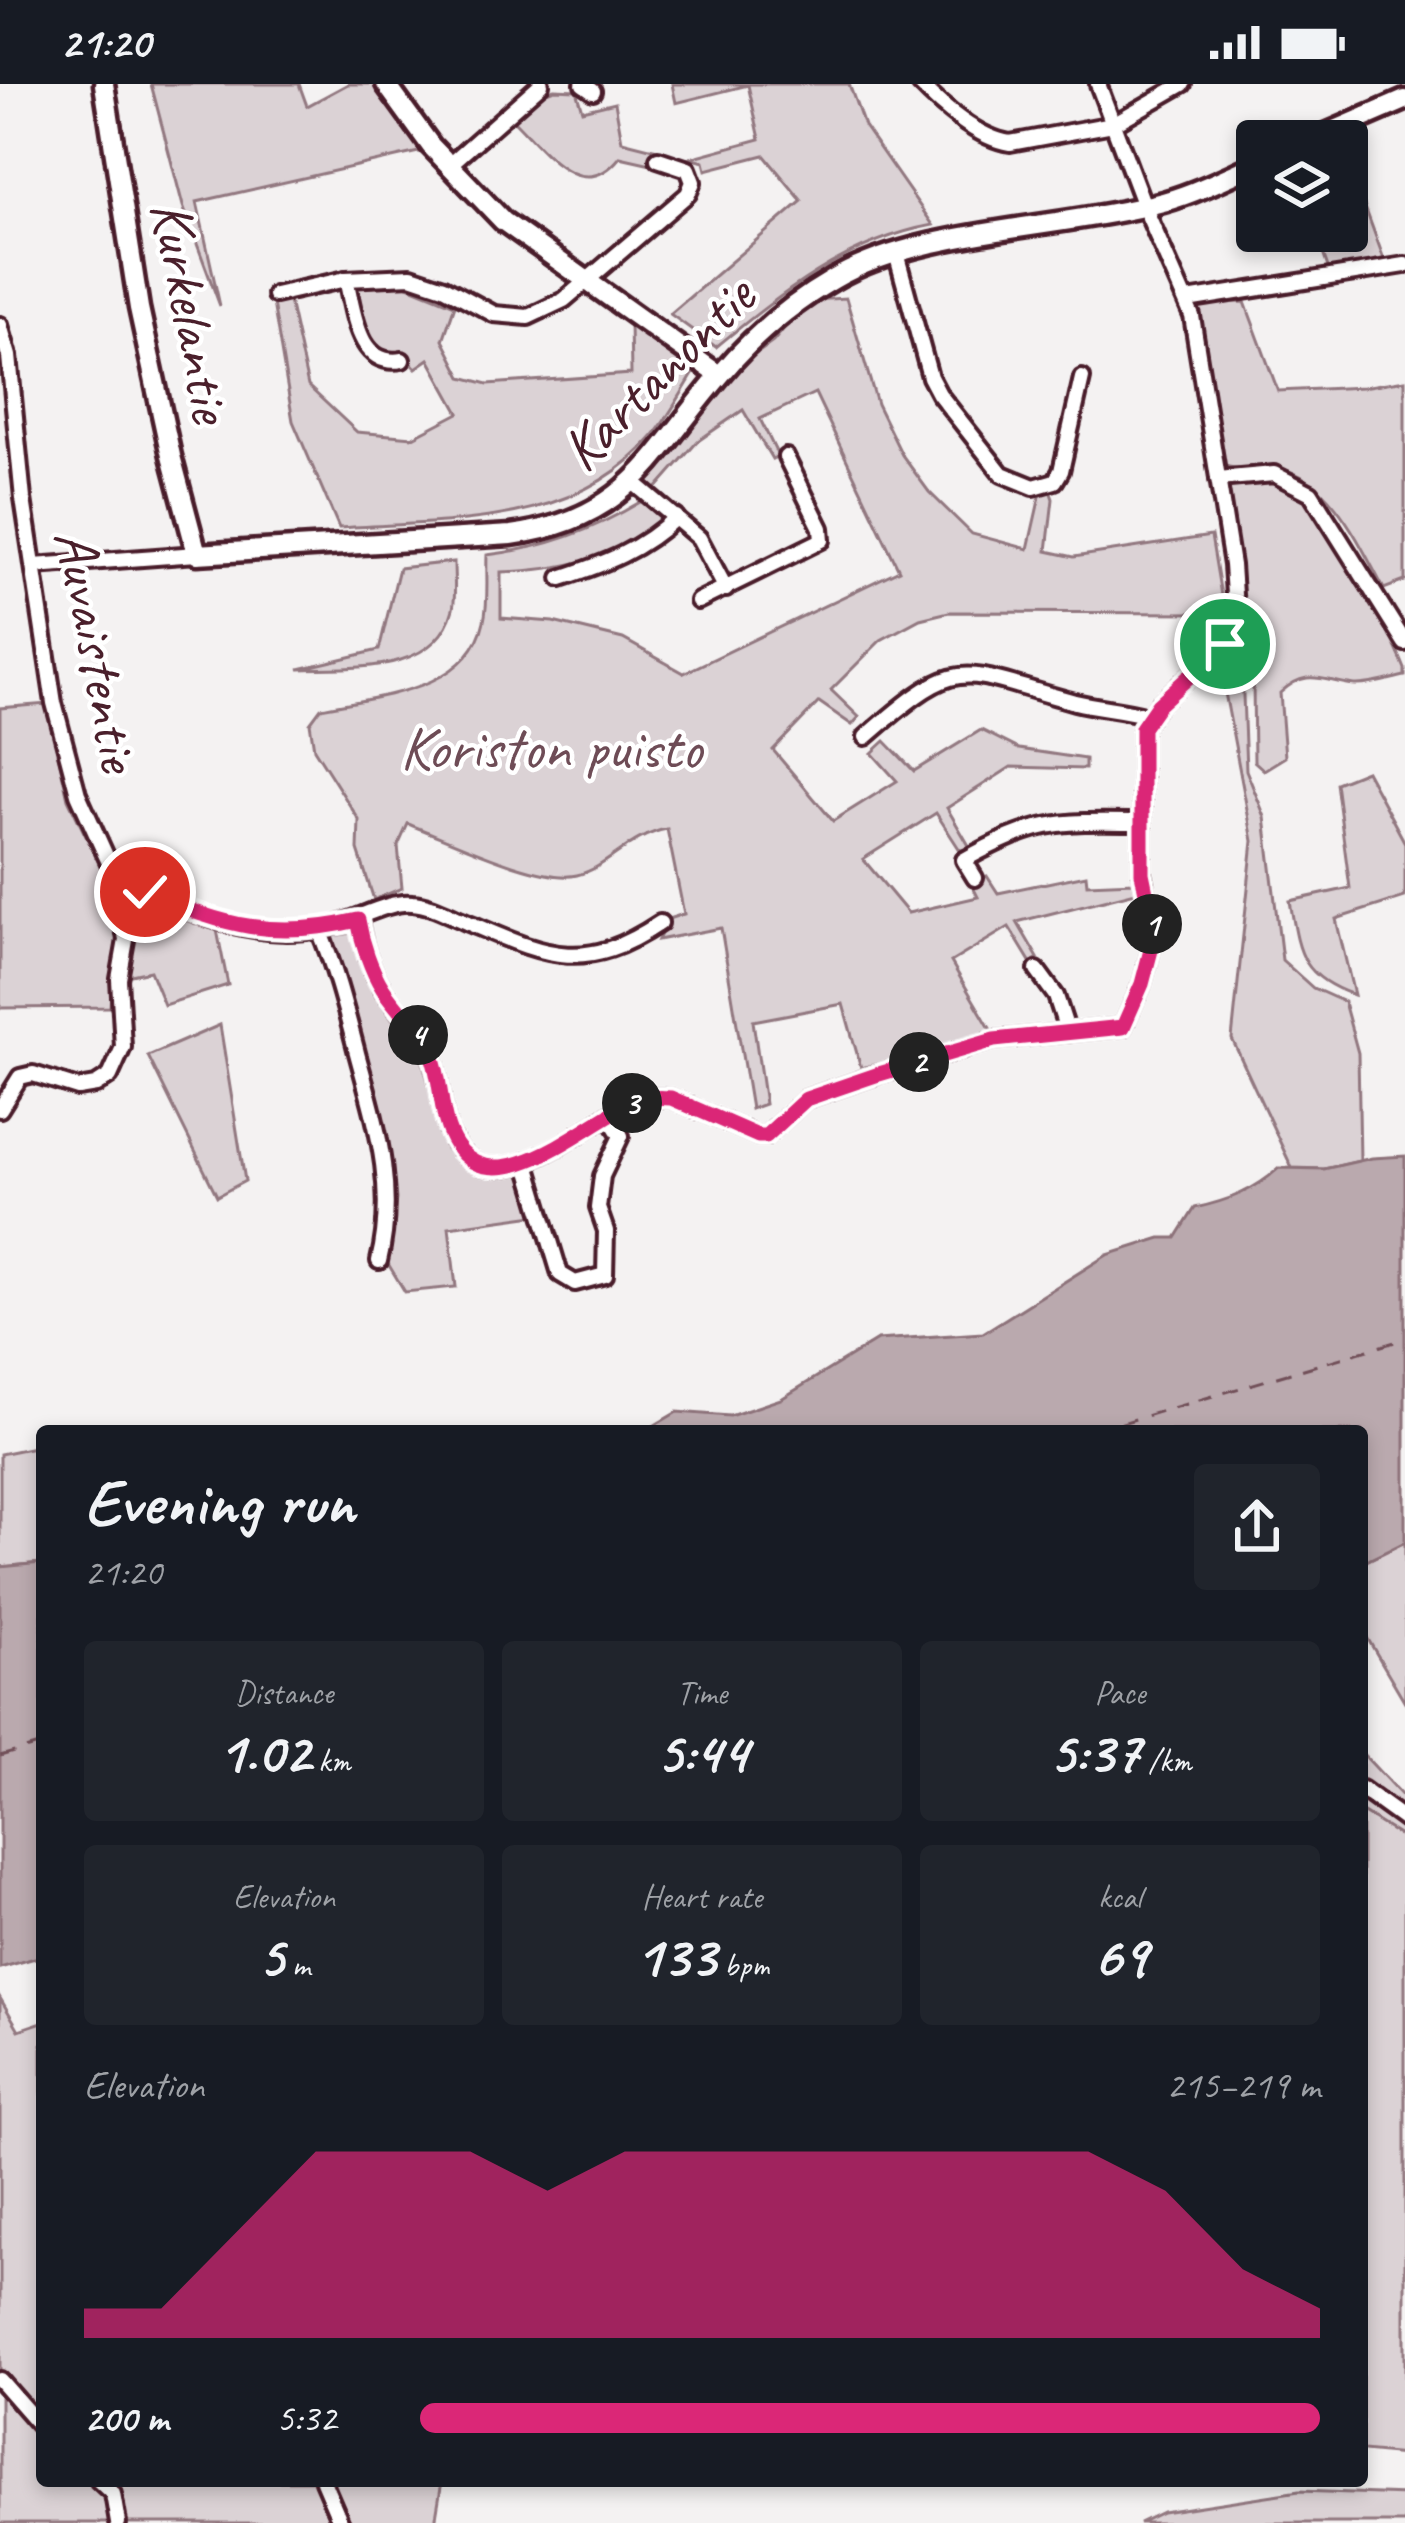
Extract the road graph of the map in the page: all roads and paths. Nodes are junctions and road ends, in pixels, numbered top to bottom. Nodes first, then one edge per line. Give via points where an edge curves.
1 (104, 84) edge
2 (386, 84) edge
3 (541, 84) edge
4 (920, 84) edge
5 (1098, 84) edge
6 (1183, 84) edge
7 (1405, 100) edge
8 (1359, 120) edge
9 (1113, 124) junction
10 (658, 159) dead end
11 (448, 166) junction
12 (1236, 173) edge
13 (1144, 206) junction
14 (896, 253) junction
15 (1405, 265) edge
16 (346, 279) junction
17 (587, 283) junction
18 (275, 295) dead end
19 (1187, 299) junction
20 (0, 325) edge
21 (402, 360) dead end
22 (719, 375) junction
23 (1082, 378) dead end
24 (16, 407) junction
25 (0, 410) edge
26 (786, 458) dead end
27 (1218, 479) junction
28 (633, 482) junction
29 (676, 517) junction
30 (197, 554) junction
31 (34, 566) junction
32 (561, 578) dead end
33 (726, 589) junction
34 (698, 601) dead end
35 (1405, 643) edge
36 (1148, 716) junction
37 (867, 738) dead end
38 (1141, 822) junction
39 (116, 878) junction
40 (975, 878) dead end
41 (358, 920) junction
42 (660, 923) dead end
43 (319, 930) junction
44 (1037, 970) dead end
45 (1068, 1033) junction
46 (0, 1109) edge
47 (608, 1115) junction
48 (526, 1161) junction
49 (380, 1262) dead end
50 (1368, 1793) edge
51 (1405, 1820) edge
52 (0, 2380) edge
53 (36, 2421) edge
54 (105, 2487) edge
55 (326, 2487) edge
56 (118, 2523) edge
57 (341, 2523) edge

1 - 30 street, Kurkelantie via 139,308
2 - 11 street
3 - 11 street
4 - 9 street via 1003,143
5 - 9 street
6 - 9 street
7 - 8 street
9 - 13 street
10 - 17 street via 688,170 688,194
11 - 17 street via 503,221
12 - 13 street, Kartanontie
13 - 14 street, Kartanontie
13 - 19 street
14 - 22 street, Kartanontie via 795,303
14 - 23 street via 933,385 1010,480 1034,488 1055,482
15 - 19 street
16 - 17 street via 411,276 518,318
16 - 18 street
16 - 21 street via 368,349
17 - 22 street
19 - 27 street
20 - 24 street, Auvaistentie
22 - 28 street, Kartanontie
24 - 25 street
24 - 31 street, Auvaistentie
26 - 33 street via 822,540
27 - 35 street via 1274,474 1311,493
27 - 36 street via 1236,624
28 - 29 street
28 - 30 street, Kartanontie via 536,532
29 - 32 street via 614,560
29 - 33 street via 707,548
30 - 31 street, Kartanontie
31 - 39 street, Auvaistentie via 67,760
33 - 34 street
36 - 37 street via 962,674 915,694
36 - 38 street via 1139,748
38 - 40 street via 1032,826 964,860
38 - 45 street via 1155,935 1142,984 1123,1027
39 - 43 street via 226,925
39 - 46 street, Auvaistentie via 126,940 118,1063 110,1076 78,1088 20,1077
41 - 42 street via 394,904 419,904 567,956 613,947
41 - 43 street
41 - 48 street via 382,988 430,1053 454,1143 480,1163
43 - 49 street via 386,1166
44 - 45 street via 1056,995
45 - 47 street via 994,1040 860,1080 806,1099 766,1136 671,1098 647,1098
47 - 48 street
47 - 48 street via 621,1136 598,1208 605,1275 574,1283 560,1274
50 - 51 street
52 - 53 street
54 - 56 street
55 - 57 street

